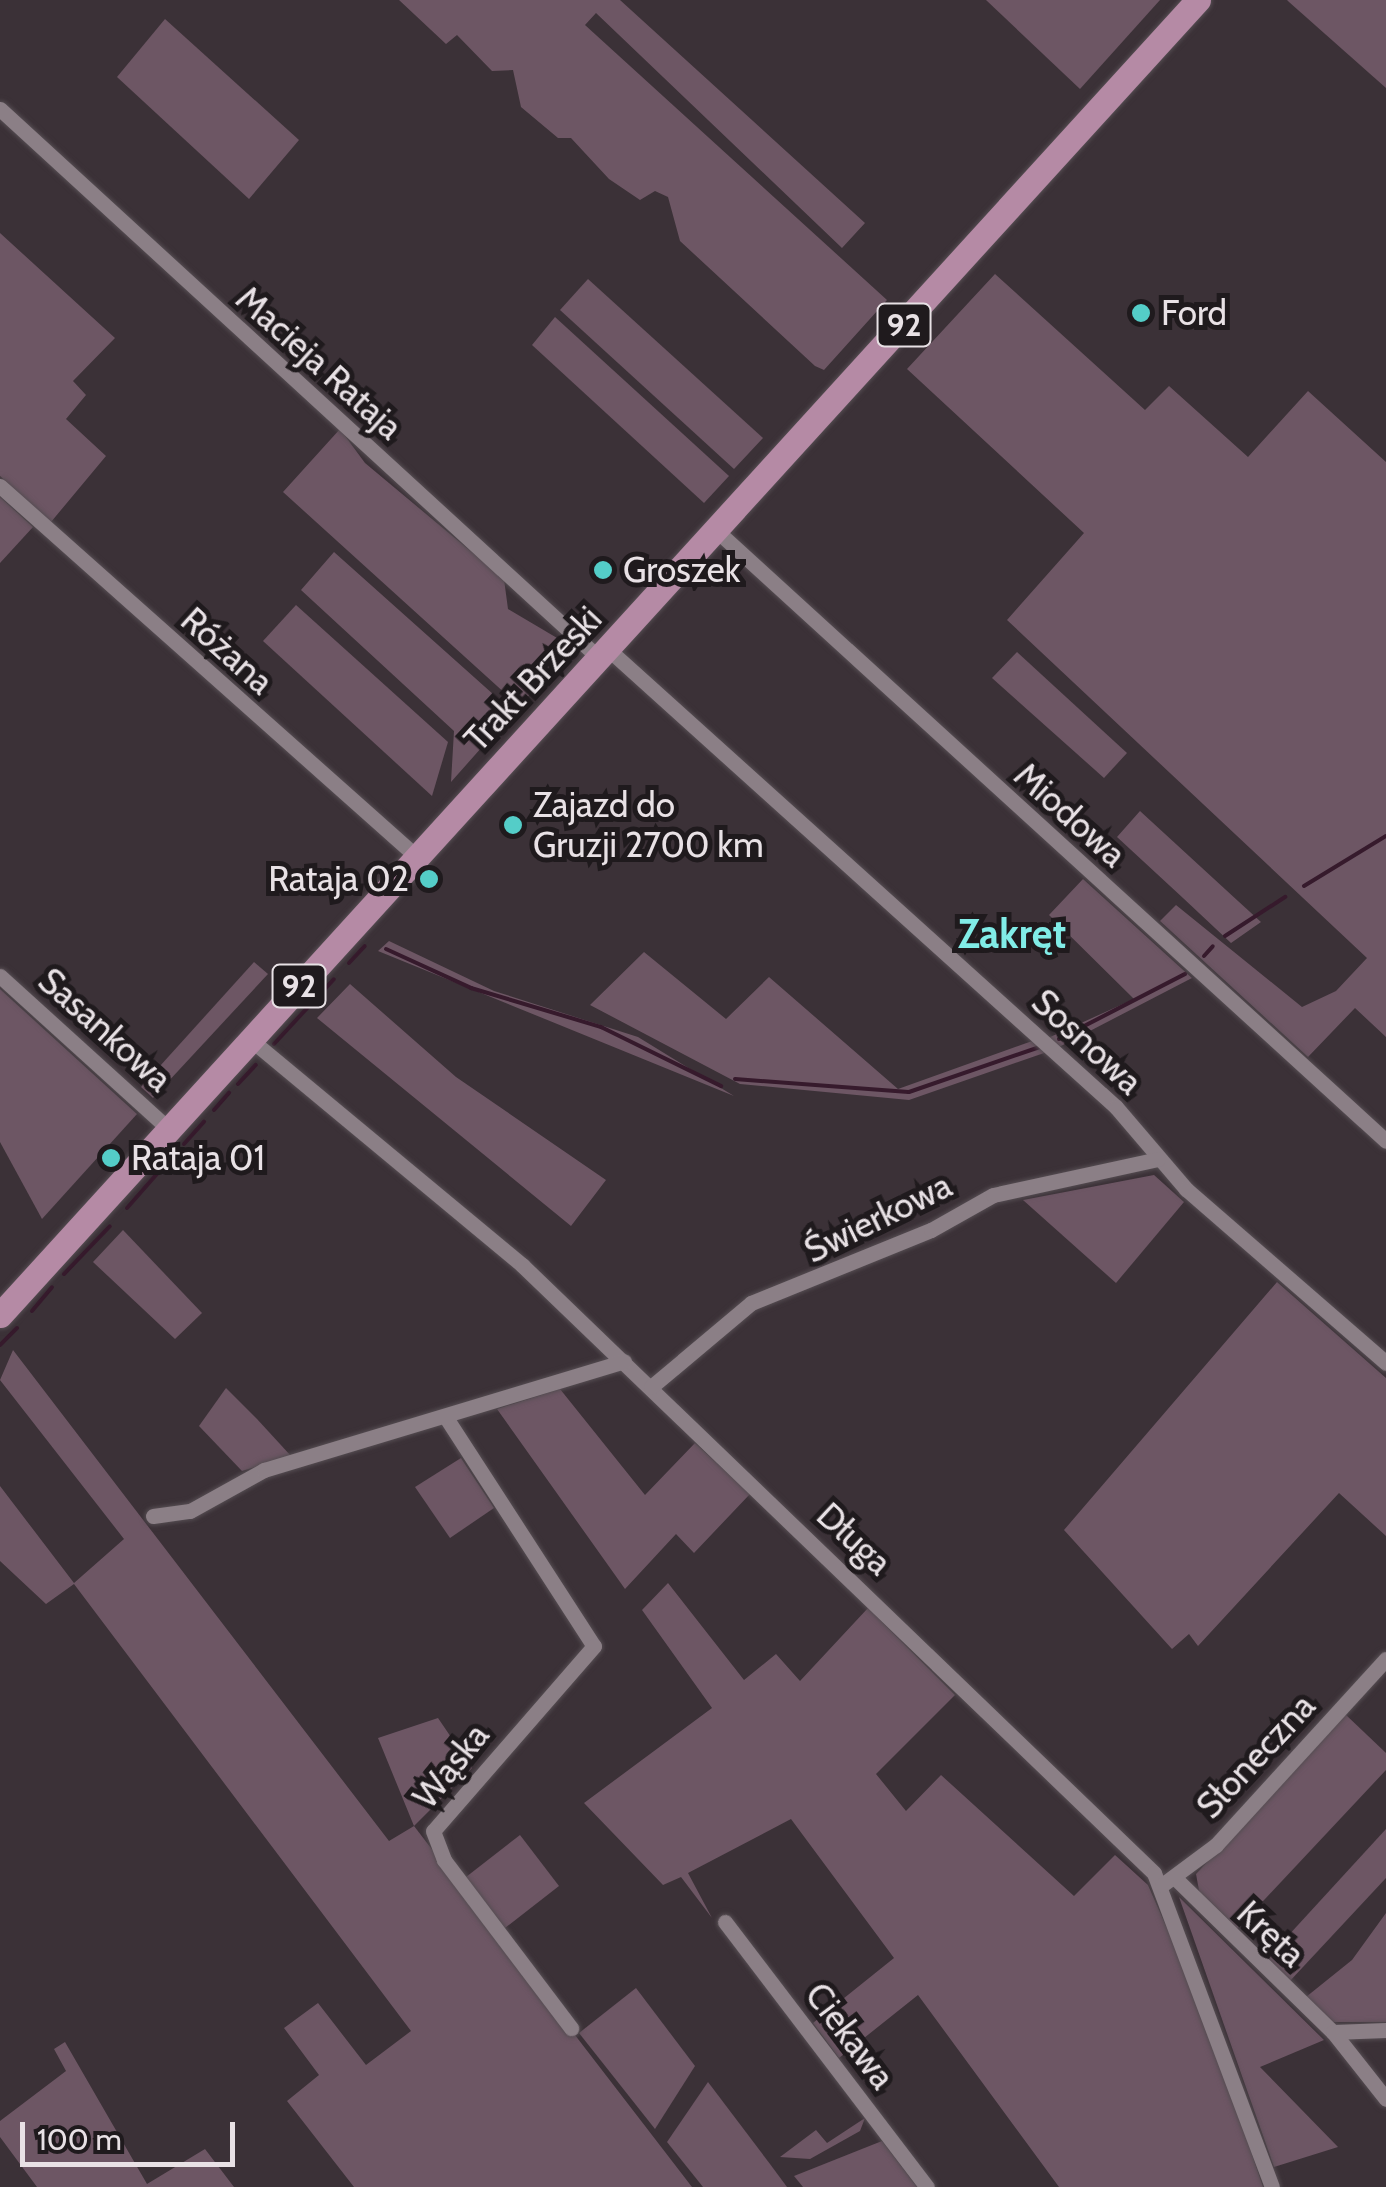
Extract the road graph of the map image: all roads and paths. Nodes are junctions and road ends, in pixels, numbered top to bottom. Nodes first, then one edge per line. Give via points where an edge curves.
1 (1198, 0) edge
2 (0, 109) edge
3 (0, 486) edge
4 (717, 531) junction
5 (604, 654) junction
6 (417, 857) junction
7 (0, 976) edge
8 (250, 1039) junction
9 (169, 1129) junction
10 (1386, 1141) edge
11 (1158, 1159) junction
12 (0, 1315) edge
13 (624, 1362) junction
14 (1386, 1363) edge
15 (650, 1388) junction
16 (445, 1416) junction
17 (153, 1516) dead end
18 (1386, 1659) edge
19 (1168, 1881) junction
20 (725, 1922) dead end
21 (570, 2028) dead end
22 (1386, 2030) edge
23 (1332, 2032) junction
24 (1386, 2099) edge
25 (928, 2187) edge
26 (1272, 2187) edge

1 - 4 main road, Trakt Brzeski / 92
2 - 5 street, Macieja Rataja
3 - 6 street, Różana
4 - 5 main road, Trakt Brzeski / 92
4 - 10 street, Miodowa
5 - 6 main road, Trakt Brzeski / 92
5 - 11 street, Sosnowa via 1116,1107
6 - 8 main road, Trakt Brzeski / 92
7 - 9 street, Sasankowa
8 - 9 main road, Trakt Brzeski / 92
8 - 13 street, Długa via 449,1201
9 - 12 main road, Trakt Brzeski / 92
11 - 14 street, Sosnowa
11 - 15 street, Świerkowa via 993,1194 931,1230 751,1304
13 - 15 street, Długa
13 - 16 street
15 - 19 street, Długa
16 - 17 street via 264,1470 190,1511
16 - 21 street, Wąska via 594,1646 433,1831 444,1860
18 - 19 street, Słoneczna via 1216,1845
19 - 23 street, Kręta
19 - 26 street, Długa
20 - 25 street, Ciekawa
22 - 23 street
23 - 24 street, Kręta

